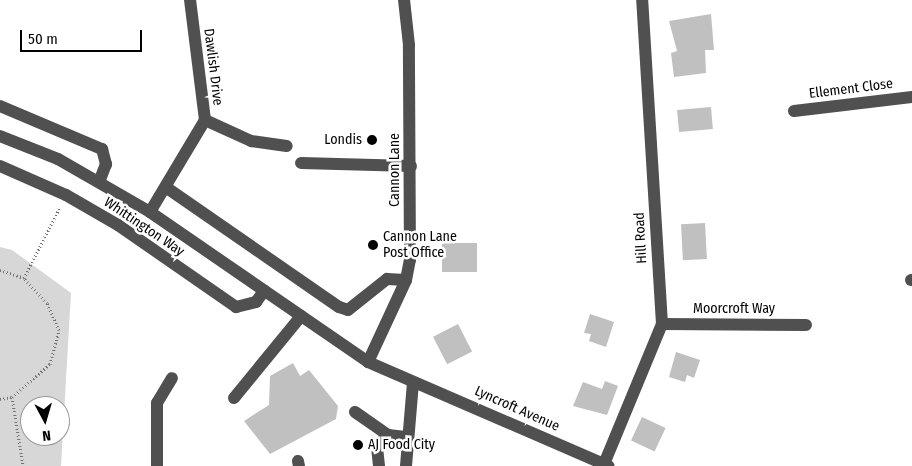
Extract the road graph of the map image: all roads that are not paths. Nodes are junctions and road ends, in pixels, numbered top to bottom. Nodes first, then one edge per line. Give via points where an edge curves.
1 (190, 0) edge
2 (404, 0) edge
3 (642, 0) edge
4 (912, 97) edge
5 (0, 106) edge
6 (794, 111) dead end
7 (205, 120) junction
8 (0, 136) edge
9 (287, 146) dead end
10 (301, 163) dead end
11 (0, 166) edge
12 (410, 166) junction
13 (99, 182) junction
14 (167, 188) junction
15 (150, 212) junction
16 (406, 280) junction
17 (264, 291) junction
18 (301, 316) junction
19 (662, 324) junction
20 (806, 325) dead end
21 (368, 362) junction
22 (172, 378) dead end
23 (413, 383) junction
24 (234, 398) dead end
25 (355, 412) dead end
26 (388, 436) junction
27 (406, 437) junction
28 (606, 465) edge
29 (157, 466) edge
30 (379, 466) edge
31 (406, 466) edge

1 - 7 street, Dawlish Drive
2 - 12 street, Cannon Lane
3 - 19 street, Hill Road
4 - 6 street, Ellement Close
5 - 13 street, Whittington Way via 102,149 106,164
7 - 9 street via 251,141
7 - 14 street, Dawlish Drive
8 - 13 street, Whittington Way
10 - 12 street
11 - 17 street, Whittington Way via 66,195 118,225 236,307 256,302
12 - 16 street, Cannon Lane
13 - 15 street, Whittington Way
14 - 15 street, Dawlish Drive
14 - 16 street via 339,307 348,310 387,279
15 - 17 street, Whittington Way
16 - 21 street, Cannon Lane
17 - 18 street, Whittington Way
18 - 21 street, Whittington Way
18 - 24 street via 284,343
19 - 20 street, Moorcroft Way
19 - 28 street, Hill Road
21 - 23 street, Whittington Way
22 - 29 street via 157,403
23 - 27 street
23 - 28 street, Lyncroft Avenue
25 - 26 street
26 - 27 street
26 - 30 street via 377,446
27 - 31 street

